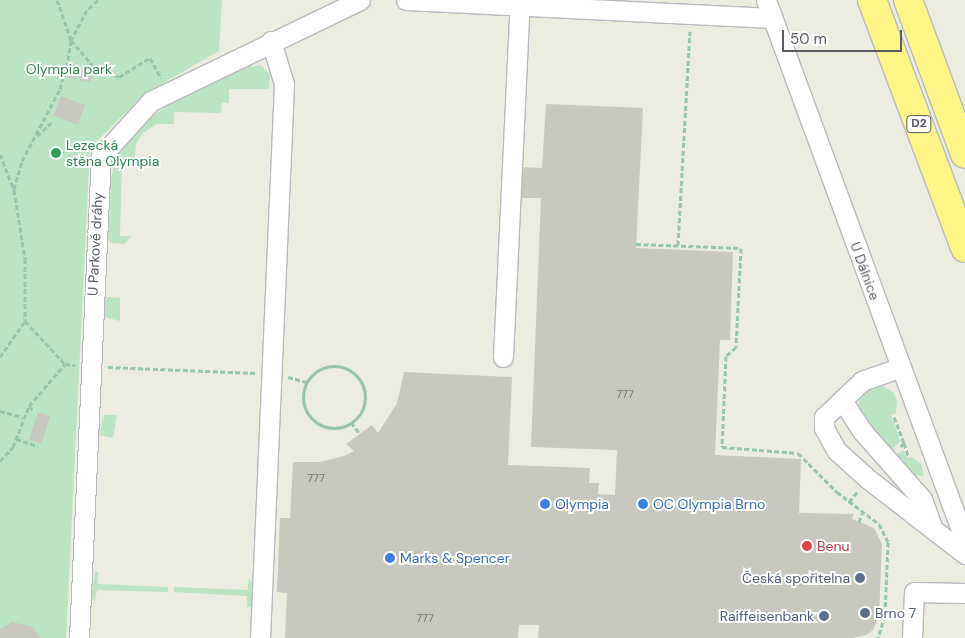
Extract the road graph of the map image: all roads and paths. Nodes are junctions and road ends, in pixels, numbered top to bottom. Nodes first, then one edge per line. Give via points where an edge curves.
1 (57, 0) edge
2 (98, 0) edge
3 (360, 0) edge
4 (406, 0) edge
5 (766, 0) edge
6 (872, 0) edge
7 (908, 0) edge
8 (520, 2) edge
9 (691, 14) junction
10 (773, 18) junction
11 (71, 40) junction
12 (271, 41) junction
13 (168, 92) junction
14 (52, 122) dead end
15 (34, 138) junction
16 (965, 154) edge
17 (14, 190) dead end
18 (636, 244) dead end
19 (678, 246) junction
20 (965, 248) edge
21 (25, 321) dead end
22 (0, 357) edge
23 (503, 357) dead end
24 (65, 364) dead end
25 (899, 368) junction
26 (842, 400) junction
27 (29, 406) junction
28 (0, 411) edge
29 (34, 411) dead end
30 (22, 417) junction
31 (351, 422) junction
32 (360, 434) dead end
33 (16, 439) junction
34 (904, 443) dead end
35 (38, 446) dead end
36 (908, 455) dead end
37 (0, 461) edge
38 (862, 513) junction
39 (859, 522) dead end
40 (932, 527) junction
41 (965, 541) edge
42 (965, 554) edge
43 (965, 593) edge
44 (79, 638) edge
45 (260, 638) edge
46 (878, 638) edge
47 (912, 638) edge

1 - 11 path
2 - 11 path via 87,10
3 - 12 street, U Parkové dráhy
4 - 8 street
5 - 10 street, U Dálnice
6 - 20 highway, D2
7 - 16 highway, D2
8 - 9 street
8 - 23 street
9 - 10 street
9 - 19 path
10 - 25 street, U Dálnice
11 - 13 path via 93,66 119,77 150,58
11 - 15 path via 60,88
12 - 13 street, U Parkové dráhy
12 - 45 street via 284,84
13 - 44 street, U Parkové dráhy via 151,101 101,156
14 - 15 path
15 - 17 path
18 - 19 path
19 - 38 path via 742,248 736,347 726,356 722,448 798,453
21 - 22 path
24 - 27 path
25 - 26 street via 862,381
25 - 41 street, U Dálnice
26 - 40 street via 863,432 922,499
26 - 40 street via 824,416 824,428 837,451
27 - 29 path
27 - 30 path
28 - 30 path
30 - 33 path
31 - 31 path via 363,407 365,397 358,378 351,371 331,366 313,374 303,392 306,412 322,426 337,428
31 - 32 path
33 - 35 path
33 - 37 path
34 - 36 path
38 - 39 path
38 - 46 path via 879,524 888,542 884,624
40 - 42 street
43 - 47 street via 914,592

